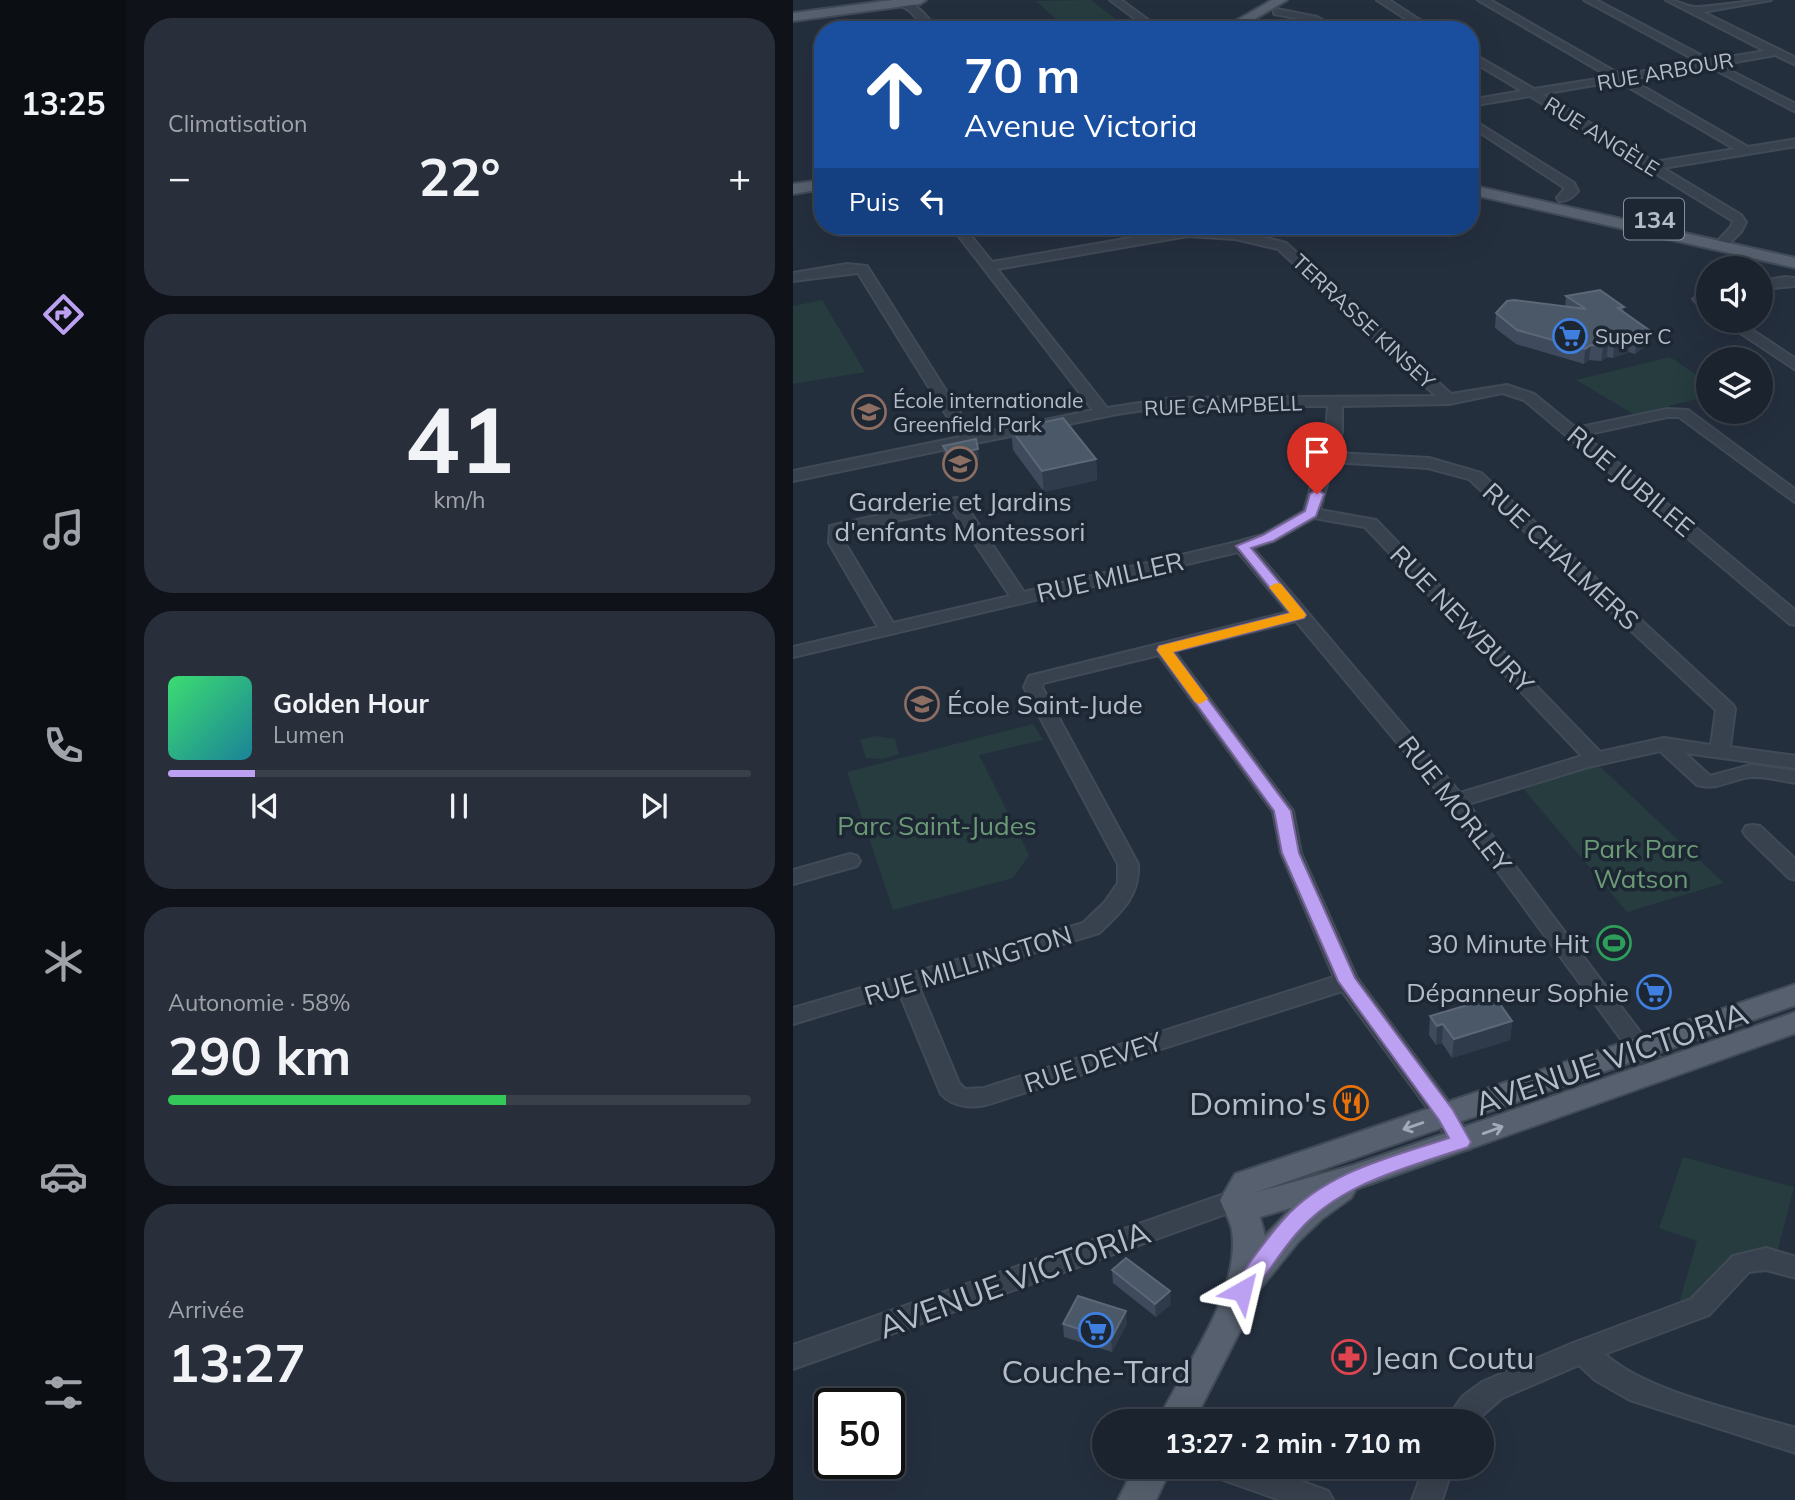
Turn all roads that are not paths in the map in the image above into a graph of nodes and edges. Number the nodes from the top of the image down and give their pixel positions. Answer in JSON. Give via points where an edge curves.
{"nodes":[{"id":1,"x":1115,"y":0,"type":"edge"},
{"id":2,"x":1382,"y":0,"type":"edge"},
{"id":3,"x":1483,"y":0,"type":"edge"},
{"id":4,"x":1589,"y":0,"type":"edge"},
{"id":5,"x":1671,"y":0,"type":"edge"},
{"id":6,"x":1766,"y":0,"type":"edge"},
{"id":7,"x":1752,"y":1,"type":"edge"},
{"id":8,"x":911,"y":3,"type":"edge"},
{"id":9,"x":1284,"y":5,"type":"edge"},
{"id":10,"x":1692,"y":11,"type":"junction"},
{"id":11,"x":793,"y":17,"type":"edge"},
{"id":12,"x":926,"y":21,"type":"edge"},
{"id":13,"x":1144,"y":21,"type":"edge"},
{"id":14,"x":1247,"y":21,"type":"edge"},
{"id":15,"x":1259,"y":21,"type":"edge"},
{"id":16,"x":1318,"y":21,"type":"edge"},
{"id":17,"x":1416,"y":21,"type":"edge"},
{"id":18,"x":1777,"y":52,"type":"junction"},
{"id":19,"x":1479,"y":60,"type":"edge"},
{"id":20,"x":1795,"y":62,"type":"edge"},
{"id":21,"x":1709,"y":63,"type":"junction"},
{"id":22,"x":1622,"y":78,"type":"junction"},
{"id":23,"x":1535,"y":93,"type":"junction"},
{"id":24,"x":1479,"y":102,"type":"edge"},
{"id":25,"x":1795,"y":109,"type":"edge"},
{"id":26,"x":1479,"y":127,"type":"edge"},
{"id":27,"x":1795,"y":142,"type":"edge"},
{"id":28,"x":1746,"y":150,"type":"junction"},
{"id":29,"x":1651,"y":166,"type":"junction"},
{"id":30,"x":814,"y":174,"type":"edge"},
{"id":31,"x":793,"y":177,"type":"edge"},
{"id":32,"x":1479,"y":181,"type":"edge"},
{"id":33,"x":814,"y":186,"type":"edge"},
{"id":34,"x":793,"y":189,"type":"edge"},
{"id":35,"x":1479,"y":191,"type":"edge"},
{"id":36,"x":1563,"y":198,"type":"junction"},
{"id":37,"x":964,"y":235,"type":"edge"},
{"id":38,"x":1176,"y":235,"type":"edge"},
{"id":39,"x":1241,"y":235,"type":"edge"},
{"id":40,"x":1724,"y":241,"type":"junction"},
{"id":41,"x":1795,"y":252,"type":"edge"},
{"id":42,"x":1795,"y":263,"type":"edge"},
{"id":43,"x":988,"y":267,"type":"junction"},
{"id":44,"x":793,"y":277,"type":"edge"},
{"id":45,"x":1793,"y":282,"type":"edge"},
{"id":46,"x":1773,"y":284,"type":"edge"},
{"id":47,"x":1747,"y":333,"type":"edge"},
{"id":48,"x":1795,"y":366,"type":"edge"},
{"id":49,"x":1449,"y":400,"type":"junction"},
{"id":50,"x":1335,"y":403,"type":"junction"},
{"id":51,"x":1103,"y":413,"type":"junction"},
{"id":52,"x":1575,"y":433,"type":"junction"},
{"id":53,"x":970,"y":441,"type":"junction"},
{"id":54,"x":1328,"y":457,"type":"junction"},
{"id":55,"x":793,"y":476,"type":"edge"},
{"id":56,"x":1795,"y":498,"type":"edge"},
{"id":57,"x":1312,"y":513,"type":"junction"},
{"id":58,"x":1242,"y":546,"type":"junction"},
{"id":59,"x":1019,"y":597,"type":"junction"},
{"id":60,"x":1299,"y":615,"type":"junction"},
{"id":61,"x":1795,"y":620,"type":"edge"},
{"id":62,"x":888,"y":629,"type":"junction"},
{"id":63,"x":1164,"y":650,"type":"junction"},
{"id":64,"x":793,"y":652,"type":"edge"},
{"id":65,"x":1664,"y":744,"type":"junction"},
{"id":66,"x":1720,"y":750,"type":"junction"},
{"id":67,"x":1595,"y":759,"type":"junction"},
{"id":68,"x":1795,"y":762,"type":"edge"},
{"id":69,"x":1795,"y":777,"type":"edge"},
{"id":70,"x":1456,"y":801,"type":"junction"},
{"id":71,"x":1753,"y":831,"type":"dead end"},
{"id":72,"x":850,"y":861,"type":"dead end"},
{"id":73,"x":1795,"y":873,"type":"edge"},
{"id":74,"x":793,"y":877,"type":"edge"},
{"id":75,"x":1347,"y":981,"type":"junction"},
{"id":76,"x":907,"y":984,"type":"junction"},
{"id":77,"x":1795,"y":994,"type":"edge"},
{"id":78,"x":793,"y":1016,"type":"edge"},
{"id":79,"x":1795,"y":1022,"type":"edge"},
{"id":80,"x":1648,"y":1060,"type":"junction"},
{"id":81,"x":1446,"y":1115,"type":"junction"},
{"id":82,"x":1461,"y":1142,"type":"junction"},
{"id":83,"x":1359,"y":1176,"type":"junction"},
{"id":84,"x":1236,"y":1200,"type":"junction"},
{"id":85,"x":1795,"y":1268,"type":"edge"},
{"id":86,"x":1242,"y":1291,"type":"junction"},
{"id":87,"x":1583,"y":1351,"type":"junction"},
{"id":88,"x":793,"y":1357,"type":"edge"},
{"id":89,"x":1182,"y":1409,"type":"edge"},
{"id":90,"x":1470,"y":1409,"type":"edge"},
{"id":91,"x":1795,"y":1441,"type":"edge"},
{"id":92,"x":1147,"y":1479,"type":"edge"},
{"id":93,"x":1257,"y":1479,"type":"edge"},
{"id":94,"x":1434,"y":1479,"type":"edge"},
{"id":95,"x":1137,"y":1500,"type":"edge"},
{"id":96,"x":1318,"y":1500,"type":"edge"},
{"id":97,"x":1427,"y":1500,"type":"edge"}],
"edges":[{"from":1,"to":13,"type":"street"},
{"from":2,"to":17,"type":"street"},
{"from":3,"to":22,"type":"street"},
{"from":4,"to":21,"type":"street"},
{"from":5,"to":10,"type":"street"},
{"from":6,"to":7,"type":"street"},
{"from":7,"to":10,"type":"street"},
{"from":8,"to":11,"type":"main road"},
{"from":8,"to":12,"type":"street"},
{"from":9,"to":14,"type":"main road"},
{"from":9,"to":15,"type":"main road"},
{"from":9,"to":16,"type":"street"},
{"from":10,"to":18,"type":"street"},
{"from":18,"to":20,"type":"street"},
{"from":18,"to":21,"type":"street","name":"RUE ARBOUR"},
{"from":19,"to":23,"type":"street","name":"RUE ANGÈLE"},
{"from":21,"to":22,"type":"street","name":"RUE ARBOUR"},
{"from":21,"to":25,"type":"street"},
{"from":22,"to":23,"type":"street","name":"RUE ARBOUR"},
{"from":22,"to":28,"type":"street"},
{"from":23,"to":24,"type":"street","name":"RUE ARBOUR"},
{"from":23,"to":29,"type":"street","name":"RUE ANGÈLE"},
{"from":26,"to":36,"type":"street","via":[[1570,186],[1572,191]]},
{"from":27,"to":28,"type":"street"},
{"from":28,"to":29,"type":"street"},
{"from":29,"to":40,"type":"street","name":"RUE ANGÈLE","via":[[1737,218],[1740,224]]},
{"from":30,"to":31,"type":"main road"},
{"from":32,"to":36,"type":"main road","number":"134"},
{"from":33,"to":34,"type":"main road"},
{"from":35,"to":40,"type":"main road","number":"134"},
{"from":36,"to":40,"type":"main road","number":"134"},
{"from":37,"to":43,"type":"street"},
{"from":38,"to":43,"type":"street","name":"TERRASSE KINSEY"},
{"from":39,"to":49,"type":"street","name":"TERRASSE KINSEY","via":[[1282,246]]},
{"from":40,"to":41,"type":"main road","number":"134"},
{"from":40,"to":42,"type":"main road","number":"134"},
{"from":43,"to":51,"type":"street"},
{"from":44,"to":53,"type":"street","via":[[862,270]]},
{"from":45,"to":46,"type":"street"},
{"from":47,"to":48,"type":"street"},
{"from":49,"to":50,"type":"street","name":"RUE CAMPBELL"},
{"from":49,"to":52,"type":"street","name":"RUE JUBILEE","via":[[1502,388],[1529,397]]},
{"from":50,"to":51,"type":"street","name":"RUE CAMPBELL","via":[[1172,402]]},
{"from":50,"to":54,"type":"street"},
{"from":51,"to":53,"type":"street","name":"RUE CAMPBELL"},
{"from":52,"to":56,"type":"street","via":[[1683,413]]},
{"from":52,"to":61,"type":"street","name":"RUE JUBILEE"},
{"from":53,"to":55,"type":"street","name":"RUE CAMPBELL"},
{"from":54,"to":57,"type":"street"},
{"from":54,"to":66,"type":"street","name":"RUE CHALMERS","via":[[1429,463],[1475,476],[1726,709]]},
{"from":57,"to":58,"type":"street","name":"RUE MILLER","via":[[1268,538]]},
{"from":57,"to":67,"type":"street","name":"RUE NEWBURY","via":[[1370,523]]},
{"from":58,"to":59,"type":"street","name":"RUE MILLER"},
{"from":58,"to":60,"type":"street","name":"RUE MORLEY"},
{"from":59,"to":62,"type":"street","name":"RUE MILLER"},
{"from":59,"to":62,"type":"street","via":[[956,503],[836,529],[837,543]]},
{"from":60,"to":63,"type":"street","name":"RUE MILLINGTON"},
{"from":60,"to":70,"type":"street","name":"RUE MORLEY"},
{"from":62,"to":64,"type":"street","name":"RUE MILLER"},
{"from":63,"to":75,"type":"street","via":[[1283,811],[1291,853]]},
{"from":63,"to":76,"type":"street","name":"RUE MILLINGTON","via":[[1035,680],[1033,687],[1128,864],[1128,883],[1113,907],[1091,928]]},
{"from":65,"to":66,"type":"street"},
{"from":65,"to":67,"type":"street"},
{"from":65,"to":69,"type":"street","via":[[1704,781],[1751,771]]},
{"from":66,"to":68,"type":"street"},
{"from":67,"to":70,"type":"street"},
{"from":70,"to":80,"type":"street","name":"RUE MORLEY"},
{"from":71,"to":73,"type":"street"},
{"from":72,"to":74,"type":"street"},
{"from":75,"to":76,"type":"street","name":"RUE DEVEY","via":[[984,1097],[964,1099],[949,1088]]},
{"from":75,"to":81,"type":"street"},
{"from":76,"to":78,"type":"street","name":"RUE MILLINGTON"},
{"from":77,"to":80,"type":"main road","name":"AVENUE VICTORIA"},
{"from":79,"to":80,"type":"main road","name":"AVENUE VICTORIA"},
{"from":80,"to":81,"type":"main road","name":"AVENUE VICTORIA"},
{"from":82,"to":80,"type":"main road","name":"AVENUE VICTORIA","one_way":true},
{"from":81,"to":82,"type":"street"},
{"from":81,"to":84,"type":"main road","name":"AVENUE VICTORIA","one_way":true,"via":[[1246,1183]]},
{"from":82,"to":83,"type":"main road","name":"AVENUE VICTORIA"},
{"from":83,"to":84,"type":"main road","name":"AVENUE VICTORIA","via":[[1259,1205]]},
{"from":83,"to":86,"type":"main road","via":[[1291,1225]]},
{"from":84,"to":86,"type":"main road","via":[[1248,1230],[1250,1255]]},
{"from":84,"to":88,"type":"street","name":"AVENUE VICTORIA"},
{"from":85,"to":87,"type":"street","via":[[1766,1259],[1742,1263],[1700,1307]]},
{"from":86,"to":89,"type":"main road"},
{"from":87,"to":90,"type":"street","via":[[1492,1390]]},
{"from":87,"to":91,"type":"street","via":[[1605,1372],[1640,1392]]},
{"from":92,"to":95,"type":"main road"},
{"from":93,"to":96,"type":"street"},
{"from":94,"to":97,"type":"street"}]}
